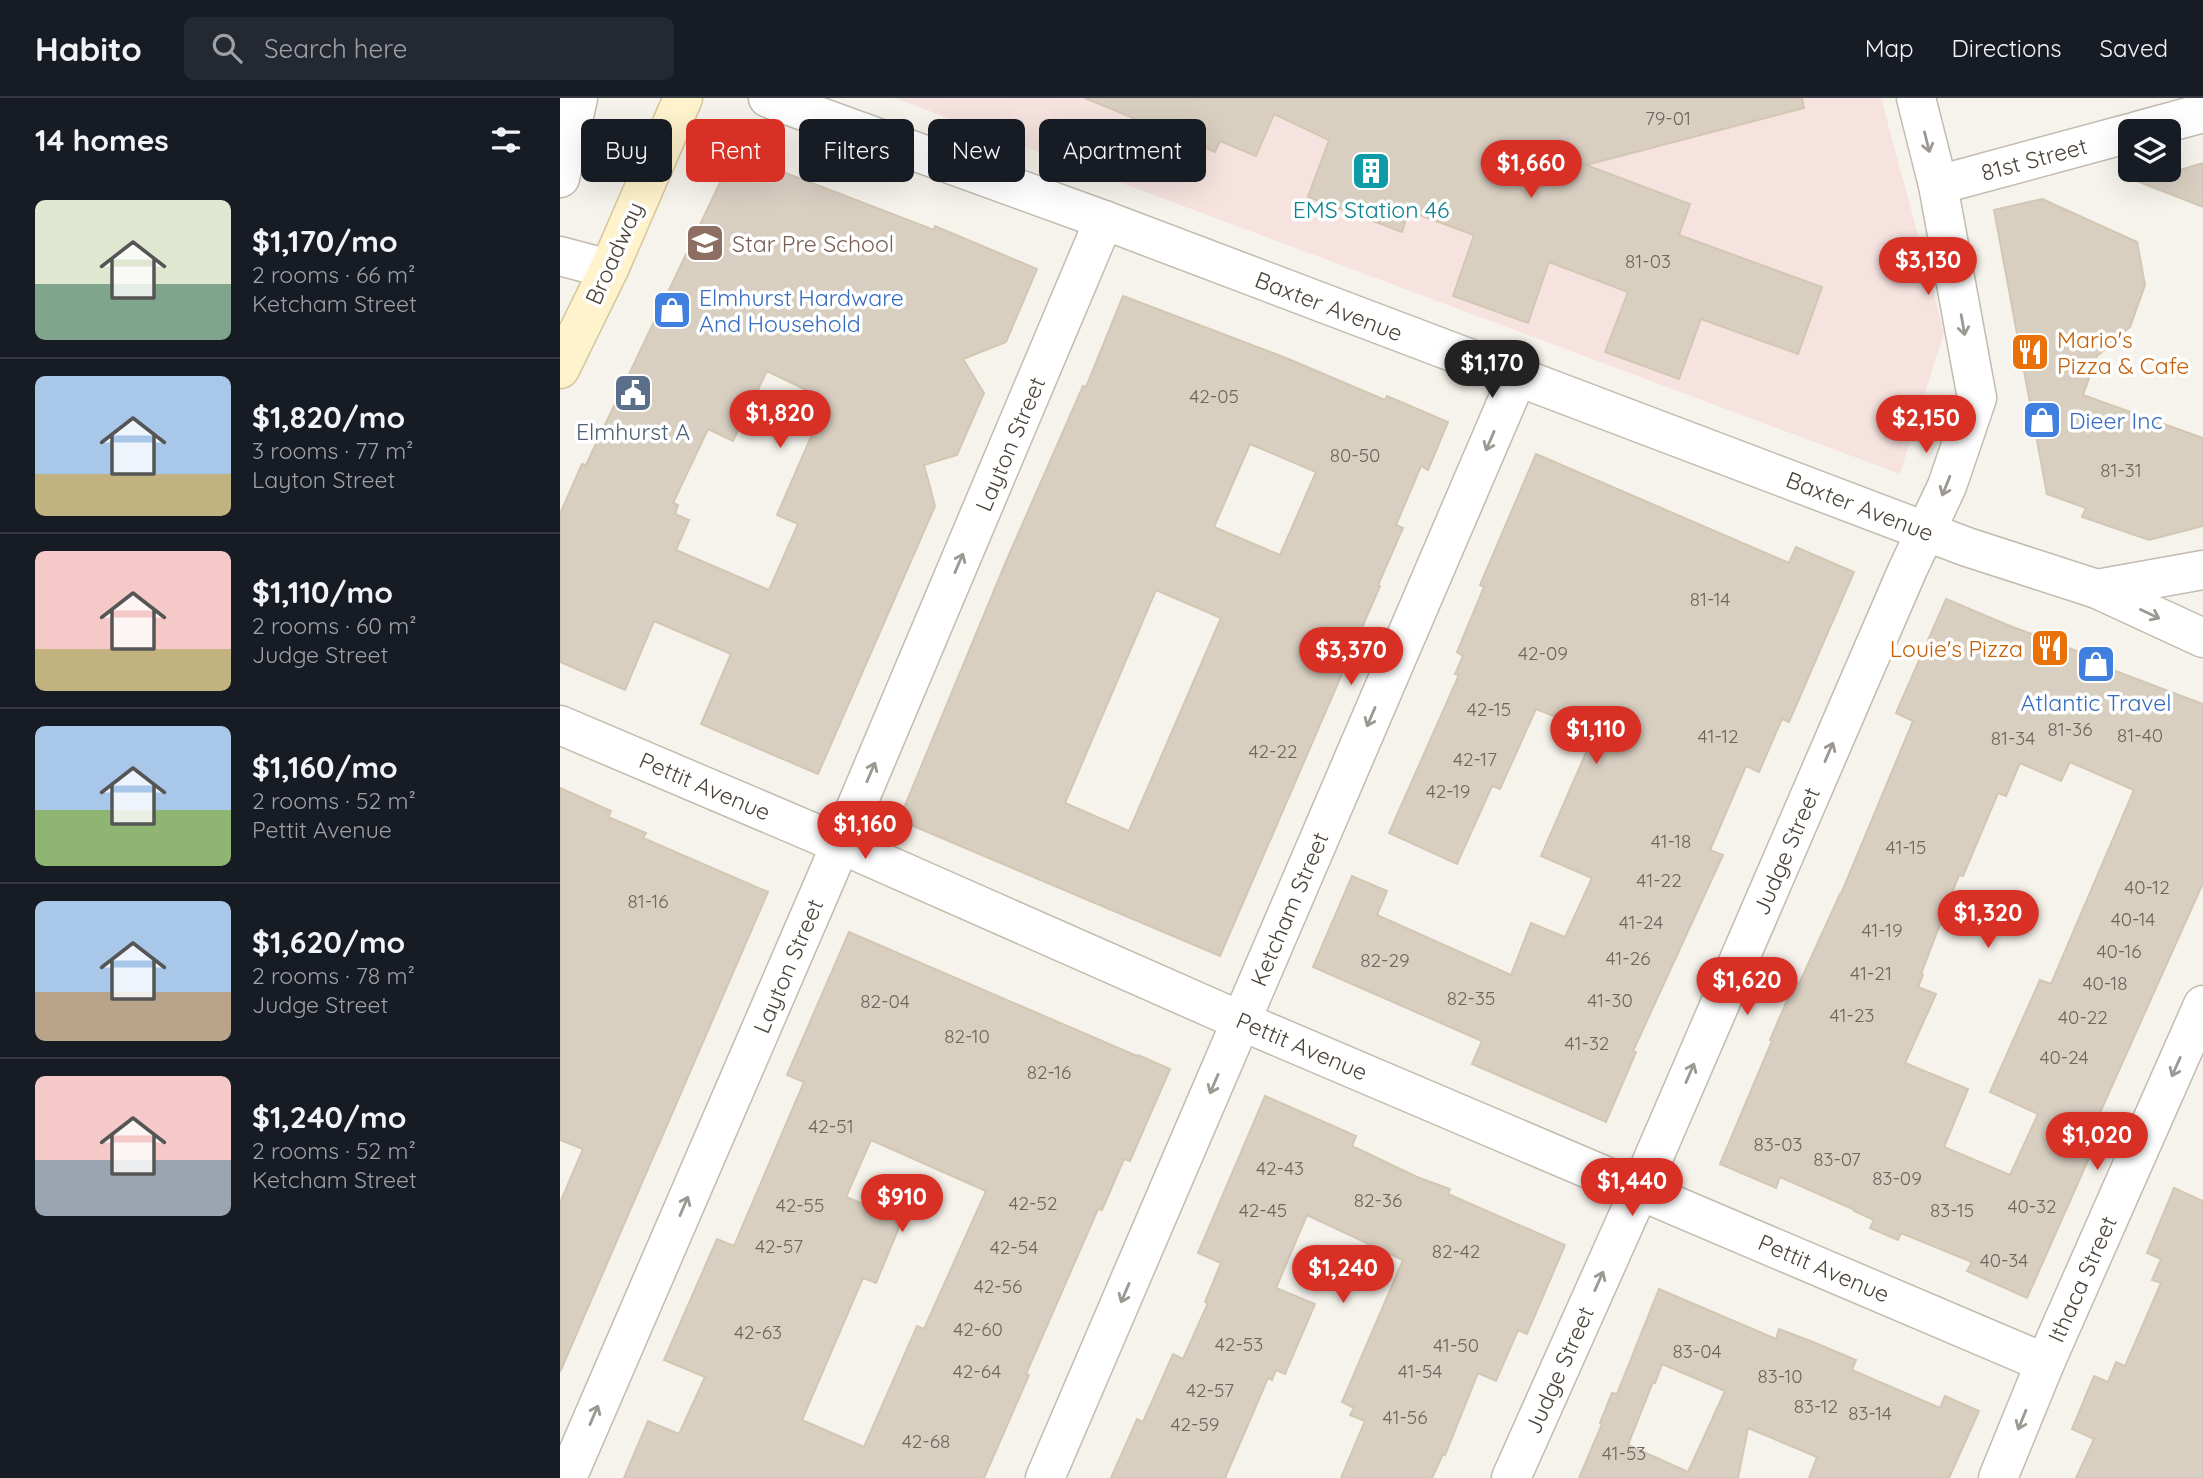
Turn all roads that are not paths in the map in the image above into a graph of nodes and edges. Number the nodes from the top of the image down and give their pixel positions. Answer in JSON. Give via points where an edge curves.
{"nodes":[{"id":1,"x":578,"y":98,"type":"edge"},
{"id":2,"x":683,"y":98,"type":"edge"},
{"id":3,"x":768,"y":98,"type":"edge"},
{"id":4,"x":1916,"y":98,"type":"edge"},
{"id":5,"x":2203,"y":113,"type":"edge"},
{"id":6,"x":2181,"y":119,"type":"edge"},
{"id":7,"x":2118,"y":136,"type":"edge"},
{"id":8,"x":560,"y":178,"type":"edge"},
{"id":9,"x":1938,"y":185,"type":"junction"},
{"id":10,"x":1104,"y":220,"type":"junction"},
{"id":11,"x":560,"y":256,"type":"edge"},
{"id":12,"x":609,"y":269,"type":"junction"},
{"id":13,"x":560,"y":369,"type":"edge"},
{"id":14,"x":1517,"y":378,"type":"junction"},
{"id":15,"x":1926,"y":531,"type":"junction"},
{"id":16,"x":2203,"y":570,"type":"edge"},
{"id":17,"x":2098,"y":589,"type":"junction"},
{"id":18,"x":2203,"y":638,"type":"edge"},
{"id":19,"x":560,"y":725,"type":"edge"},
{"id":20,"x":840,"y":844,"type":"junction"},
{"id":21,"x":2203,"y":1005,"type":"edge"},
{"id":22,"x":1241,"y":1021,"type":"junction"},
{"id":23,"x":1640,"y":1189,"type":"junction"},
{"id":24,"x":2045,"y":1363,"type":"junction"},
{"id":25,"x":568,"y":1478,"type":"edge"},
{"id":26,"x":1045,"y":1478,"type":"edge"},
{"id":27,"x":1511,"y":1478,"type":"edge"},
{"id":28,"x":1998,"y":1478,"type":"edge"}],
"edges":[{"from":1,"to":8,"type":"street"},
{"from":2,"to":12,"type":"main road","name":"Broadway"},
{"from":3,"to":10,"type":"street","name":"Baxter Avenue"},
{"from":4,"to":9,"type":"street","name":"Judge Street","one_way":true},
{"from":5,"to":6,"type":"street"},
{"from":7,"to":9,"type":"street","name":"81st Street"},
{"from":9,"to":15,"type":"street","name":"Judge Street","one_way":true,"via":[[1977,398]]},
{"from":10,"to":14,"type":"street","name":"Baxter Avenue"},
{"from":20,"to":10,"type":"street","name":"Layton Street","one_way":true},
{"from":11,"to":12,"type":"street"},
{"from":12,"to":13,"type":"main road","name":"Broadway"},
{"from":14,"to":15,"type":"street","name":"Baxter Avenue"},
{"from":14,"to":22,"type":"street","name":"Ketcham Street","one_way":true},
{"from":15,"to":17,"type":"street","name":"Baxter Avenue"},
{"from":23,"to":15,"type":"street","name":"Judge Street","one_way":true},
{"from":16,"to":17,"type":"street"},
{"from":17,"to":18,"type":"street","name":"Baxter Avenue","one_way":true},
{"from":19,"to":20,"type":"street","name":"Pettit Avenue"},
{"from":20,"to":22,"type":"street","name":"Pettit Avenue"},
{"from":25,"to":20,"type":"street","name":"Layton Street","one_way":true},
{"from":21,"to":24,"type":"street","name":"Ithaca Street","one_way":true},
{"from":22,"to":23,"type":"street","name":"Pettit Avenue"},
{"from":22,"to":26,"type":"street","name":"Ketcham Street","one_way":true},
{"from":23,"to":24,"type":"street","name":"Pettit Avenue"},
{"from":27,"to":23,"type":"street","name":"Judge Street","one_way":true},
{"from":24,"to":28,"type":"street","name":"Ithaca Street","one_way":true}]}
